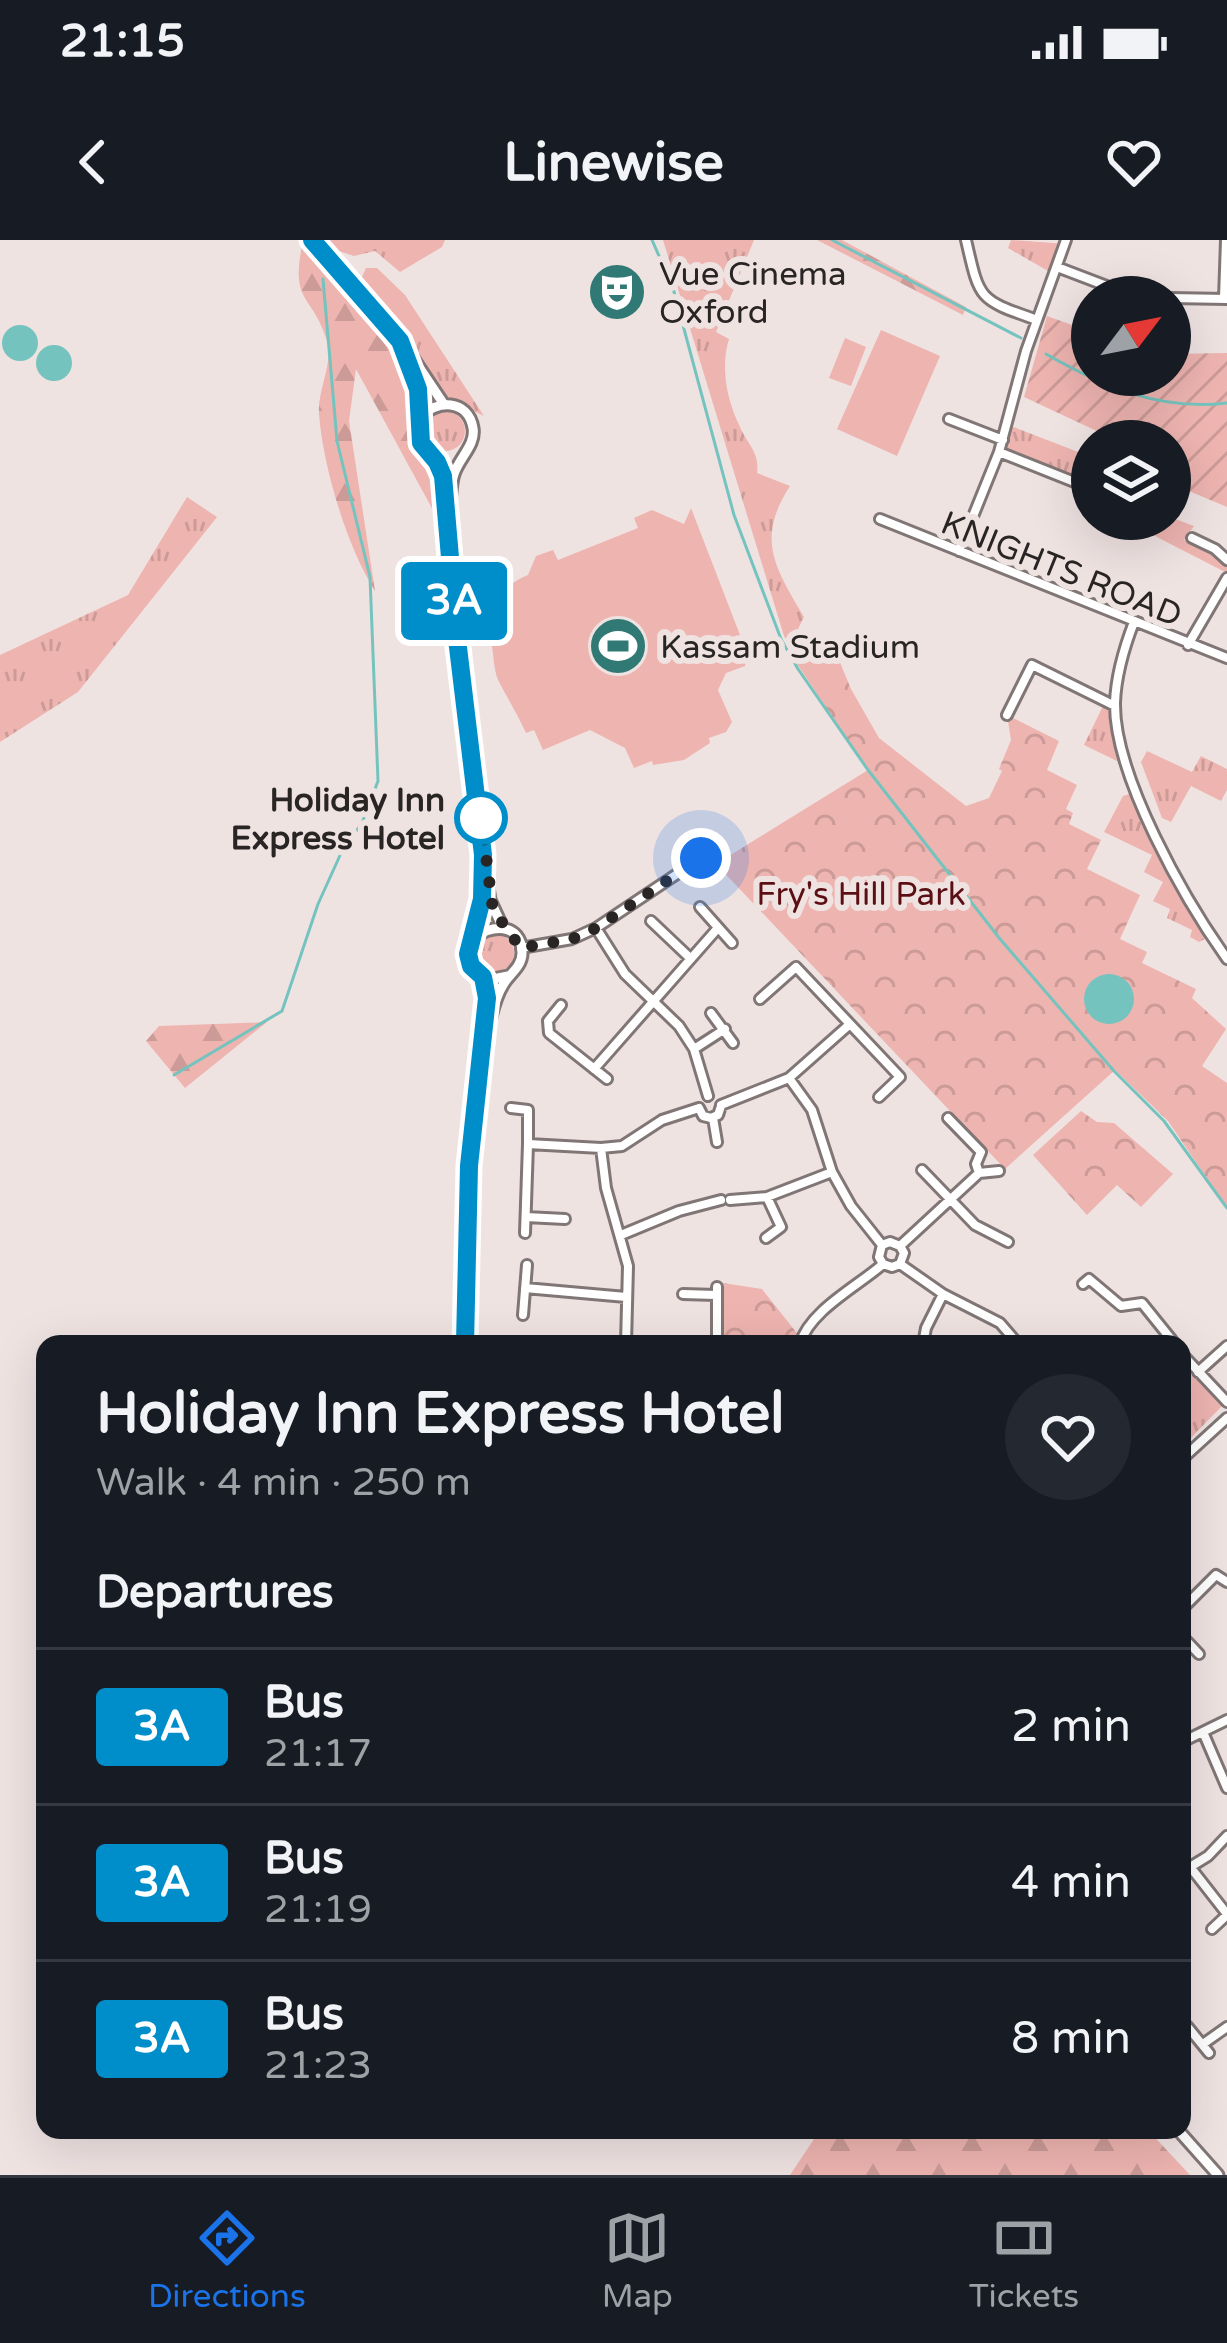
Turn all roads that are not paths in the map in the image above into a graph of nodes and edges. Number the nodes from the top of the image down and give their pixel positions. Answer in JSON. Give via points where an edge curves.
{"nodes":[{"id":1,"x":313,"y":240,"type":"edge"},
{"id":2,"x":966,"y":240,"type":"edge"},
{"id":3,"x":1066,"y":240,"type":"edge"},
{"id":4,"x":1226,"y":240,"type":"edge"},
{"id":5,"x":1057,"y":267,"type":"junction"},
{"id":6,"x":1081,"y":276,"type":"edge"},
{"id":7,"x":1191,"y":298,"type":"edge"},
{"id":8,"x":1226,"y":299,"type":"edge"},
{"id":9,"x":1037,"y":320,"type":"junction"},
{"id":10,"x":400,"y":341,"type":"junction"},
{"id":11,"x":442,"y":403,"type":"junction"},
{"id":12,"x":420,"y":418,"type":"junction"},
{"id":13,"x":949,"y":419,"type":"dead end"},
{"id":14,"x":1003,"y":440,"type":"junction"},
{"id":15,"x":464,"y":452,"type":"junction"},
{"id":16,"x":999,"y":452,"type":"junction"},
{"id":17,"x":432,"y":456,"type":"junction"},
{"id":18,"x":1071,"y":481,"type":"edge"},
{"id":19,"x":880,"y":519,"type":"dead end"},
{"id":20,"x":448,"y":521,"type":"junction"},
{"id":21,"x":1192,"y":538,"type":"dead end"},
{"id":22,"x":959,"y":551,"type":"junction"},
{"id":23,"x":1227,"y":560,"type":"edge"},
{"id":24,"x":1227,"y":578,"type":"edge"},
{"id":25,"x":1134,"y":622,"type":"junction"},
{"id":26,"x":1188,"y":645,"type":"junction"},
{"id":27,"x":1227,"y":658,"type":"edge"},
{"id":28,"x":1115,"y":706,"type":"junction"},
{"id":29,"x":1006,"y":715,"type":"dead end"},
{"id":30,"x":710,"y":852,"type":"dead end"},
{"id":31,"x":483,"y":855,"type":"junction"},
{"id":32,"x":700,"y":907,"type":"dead end"},
{"id":33,"x":650,"y":920,"type":"dead end"},
{"id":34,"x":503,"y":928,"type":"junction"},
{"id":35,"x":596,"y":928,"type":"junction"},
{"id":36,"x":717,"y":929,"type":"junction"},
{"id":37,"x":472,"y":939,"type":"junction"},
{"id":38,"x":732,"y":943,"type":"dead end"},
{"id":39,"x":521,"y":948,"type":"junction"},
{"id":40,"x":690,"y":958,"type":"junction"},
{"id":41,"x":1227,"y":959,"type":"edge"},
{"id":42,"x":508,"y":976,"type":"junction"},
{"id":43,"x":483,"y":977,"type":"junction"},
{"id":44,"x":760,"y":999,"type":"dead end"},
{"id":45,"x":652,"y":1002,"type":"junction"},
{"id":46,"x":561,"y":1005,"type":"dead end"},
{"id":47,"x":711,"y":1013,"type":"dead end"},
{"id":48,"x":850,"y":1024,"type":"junction"},
{"id":49,"x":724,"y":1029,"type":"junction"},
{"id":50,"x":733,"y":1043,"type":"dead end"},
{"id":51,"x":694,"y":1049,"type":"junction"},
{"id":52,"x":482,"y":1050,"type":"junction"},
{"id":53,"x":594,"y":1069,"type":"junction"},
{"id":54,"x":789,"y":1078,"type":"junction"},
{"id":55,"x":607,"y":1079,"type":"dead end"},
{"id":56,"x":708,"y":1096,"type":"junction"},
{"id":57,"x":879,"y":1096,"type":"dead end"},
{"id":58,"x":721,"y":1106,"type":"junction"},
{"id":59,"x":512,"y":1108,"type":"dead end"},
{"id":60,"x":699,"y":1108,"type":"junction"},
{"id":61,"x":713,"y":1118,"type":"junction"},
{"id":62,"x":948,"y":1118,"type":"dead end"},
{"id":63,"x":717,"y":1142,"type":"dead end"},
{"id":64,"x":528,"y":1144,"type":"junction"},
{"id":65,"x":601,"y":1148,"type":"junction"},
{"id":66,"x":922,"y":1170,"type":"dead end"},
{"id":67,"x":999,"y":1171,"type":"dead end"},
{"id":68,"x":832,"y":1172,"type":"junction"},
{"id":69,"x":979,"y":1173,"type":"junction"},
{"id":70,"x":767,"y":1197,"type":"junction"},
{"id":71,"x":951,"y":1197,"type":"junction"},
{"id":72,"x":526,"y":1217,"type":"junction"},
{"id":73,"x":566,"y":1219,"type":"dead end"},
{"id":74,"x":525,"y":1234,"type":"dead end"},
{"id":75,"x":621,"y":1235,"type":"junction"},
{"id":76,"x":766,"y":1238,"type":"dead end"},
{"id":77,"x":1008,"y":1242,"type":"dead end"},
{"id":78,"x":882,"y":1246,"type":"junction"},
{"id":79,"x":900,"y":1246,"type":"junction"},
{"id":80,"x":883,"y":1264,"type":"junction"},
{"id":81,"x":900,"y":1264,"type":"junction"},
{"id":82,"x":527,"y":1265,"type":"dead end"},
{"id":83,"x":1083,"y":1284,"type":"dead end"},
{"id":84,"x":526,"y":1288,"type":"junction"},
{"id":85,"x":683,"y":1294,"type":"dead end"},
{"id":86,"x":944,"y":1294,"type":"junction"},
{"id":87,"x":626,"y":1297,"type":"junction"},
{"id":88,"x":524,"y":1315,"type":"dead end"},
{"id":89,"x":465,"y":1335,"type":"edge"},
{"id":90,"x":626,"y":1335,"type":"edge"},
{"id":91,"x":717,"y":1335,"type":"edge"},
{"id":92,"x":802,"y":1335,"type":"edge"},
{"id":93,"x":925,"y":1335,"type":"edge"},
{"id":94,"x":1010,"y":1335,"type":"edge"},
{"id":95,"x":1168,"y":1335,"type":"edge"},
{"id":96,"x":1227,"y":1346,"type":"edge"},
{"id":97,"x":1191,"y":1364,"type":"edge"},
{"id":98,"x":1198,"y":1372,"type":"junction"},
{"id":99,"x":1227,"y":1402,"type":"edge"},
{"id":100,"x":1227,"y":1418,"type":"edge"},
{"id":101,"x":1191,"y":1451,"type":"edge"},
{"id":102,"x":1227,"y":1582,"type":"edge"},
{"id":103,"x":1191,"y":1601,"type":"edge"},
{"id":104,"x":1191,"y":1646,"type":"edge"},
{"id":105,"x":1199,"y":1654,"type":"dead end"},
{"id":106,"x":1227,"y":1720,"type":"edge"},
{"id":107,"x":1203,"y":1732,"type":"junction"},
{"id":108,"x":1191,"y":1738,"type":"edge"},
{"id":109,"x":1227,"y":1788,"type":"edge"},
{"id":110,"x":1227,"y":1836,"type":"edge"},
{"id":111,"x":1191,"y":1866,"type":"edge"},
{"id":112,"x":1191,"y":1875,"type":"edge"},
{"id":113,"x":1227,"y":1914,"type":"edge"},
{"id":114,"x":1212,"y":1929,"type":"dead end"},
{"id":115,"x":1227,"y":2027,"type":"edge"},
{"id":116,"x":1191,"y":2031,"type":"edge"},
{"id":117,"x":1186,"y":2139,"type":"edge"},
{"id":118,"x":1218,"y":2175,"type":"edge"}],
"edges":[{"from":1,"to":10,"type":"street"},
{"from":2,"to":9,"type":"street","via":[[989,302]]},
{"from":3,"to":5,"type":"street"},
{"from":4,"to":8,"type":"street"},
{"from":5,"to":6,"type":"street"},
{"from":5,"to":9,"type":"street"},
{"from":7,"to":8,"type":"street"},
{"from":9,"to":14,"type":"street"},
{"from":10,"to":11,"type":"street"},
{"from":10,"to":12,"type":"street"},
{"from":11,"to":12,"type":"street"},
{"from":11,"to":15,"type":"street","via":[[470,421]]},
{"from":12,"to":17,"type":"street","via":[[421,443]]},
{"from":13,"to":14,"type":"street"},
{"from":14,"to":16,"type":"street"},
{"from":15,"to":17,"type":"street"},
{"from":15,"to":20,"type":"street"},
{"from":16,"to":18,"type":"street"},
{"from":16,"to":22,"type":"street"},
{"from":17,"to":20,"type":"street"},
{"from":19,"to":22,"type":"street","name":"KNIGHTS ROAD"},
{"from":20,"to":31,"type":"street"},
{"from":21,"to":23,"type":"street"},
{"from":22,"to":25,"type":"street","name":"KNIGHTS ROAD"},
{"from":24,"to":26,"type":"street"},
{"from":25,"to":26,"type":"street","name":"KNIGHTS ROAD"},
{"from":25,"to":28,"type":"street"},
{"from":26,"to":27,"type":"street","name":"KNIGHTS ROAD"},
{"from":28,"to":29,"type":"street","via":[[1032,665]]},
{"from":28,"to":41,"type":"street","via":[[1161,845]]},
{"from":30,"to":35,"type":"street"},
{"from":31,"to":34,"type":"street"},
{"from":31,"to":37,"type":"street"},
{"from":32,"to":36,"type":"street"},
{"from":33,"to":40,"type":"street"},
{"from":34,"to":37,"type":"street"},
{"from":34,"to":39,"type":"street"},
{"from":35,"to":39,"type":"street"},
{"from":35,"to":45,"type":"street"},
{"from":36,"to":38,"type":"street"},
{"from":36,"to":40,"type":"street"},
{"from":37,"to":43,"type":"street","via":[[469,960]]},
{"from":39,"to":42,"type":"street"},
{"from":40,"to":45,"type":"street"},
{"from":42,"to":43,"type":"street"},
{"from":42,"to":52,"type":"street"},
{"from":43,"to":52,"type":"street"},
{"from":44,"to":48,"type":"street","via":[[796,967]]},
{"from":45,"to":51,"type":"street"},
{"from":45,"to":53,"type":"street"},
{"from":46,"to":53,"type":"street","via":[[549,1033]]},
{"from":47,"to":49,"type":"street"},
{"from":48,"to":54,"type":"street"},
{"from":48,"to":57,"type":"street","via":[[900,1077]]},
{"from":49,"to":50,"type":"street"},
{"from":49,"to":51,"type":"street"},
{"from":51,"to":56,"type":"street"},
{"from":52,"to":89,"type":"street"},
{"from":53,"to":55,"type":"street"},
{"from":54,"to":58,"type":"street"},
{"from":54,"to":68,"type":"street","via":[[812,1110]]},
{"from":56,"to":58,"type":"street"},
{"from":56,"to":60,"type":"street"},
{"from":58,"to":61,"type":"street"},
{"from":59,"to":64,"type":"street","via":[[528,1110]]},
{"from":60,"to":61,"type":"street"},
{"from":60,"to":65,"type":"street","via":[[622,1146]]},
{"from":61,"to":63,"type":"street"},
{"from":62,"to":69,"type":"street","via":[[981,1152]]},
{"from":64,"to":65,"type":"street"},
{"from":64,"to":72,"type":"street"},
{"from":65,"to":75,"type":"street"},
{"from":66,"to":71,"type":"street"},
{"from":67,"to":69,"type":"street"},
{"from":68,"to":70,"type":"street"},
{"from":68,"to":78,"type":"street"},
{"from":69,"to":71,"type":"street"},
{"from":70,"to":75,"type":"street","via":[[679,1211]]},
{"from":70,"to":76,"type":"street","via":[[781,1227]]},
{"from":71,"to":77,"type":"street","via":[[975,1225]]},
{"from":71,"to":79,"type":"street"},
{"from":72,"to":73,"type":"street"},
{"from":72,"to":74,"type":"street"},
{"from":75,"to":87,"type":"street"},
{"from":78,"to":79,"type":"street"},
{"from":78,"to":80,"type":"street"},
{"from":79,"to":81,"type":"street"},
{"from":80,"to":81,"type":"street"},
{"from":80,"to":92,"type":"street"},
{"from":81,"to":86,"type":"street"},
{"from":82,"to":84,"type":"street"},
{"from":83,"to":95,"type":"street","via":[[1090,1279],[1120,1306],[1142,1303]]},
{"from":84,"to":87,"type":"street"},
{"from":84,"to":88,"type":"street"},
{"from":85,"to":91,"type":"street","via":[[716,1291]]},
{"from":86,"to":93,"type":"street"},
{"from":86,"to":94,"type":"street"},
{"from":87,"to":90,"type":"street"},
{"from":96,"to":98,"type":"street"},
{"from":97,"to":98,"type":"street"},
{"from":98,"to":99,"type":"street"},
{"from":100,"to":101,"type":"street"},
{"from":102,"to":103,"type":"street","via":[[1216,1575]]},
{"from":104,"to":105,"type":"street"},
{"from":106,"to":107,"type":"street"},
{"from":107,"to":108,"type":"street"},
{"from":107,"to":109,"type":"street"},
{"from":110,"to":111,"type":"street"},
{"from":112,"to":113,"type":"street"},
{"from":113,"to":114,"type":"street"},
{"from":115,"to":116,"type":"street","via":[[1206,2049]]},
{"from":117,"to":118,"type":"street"}]}
